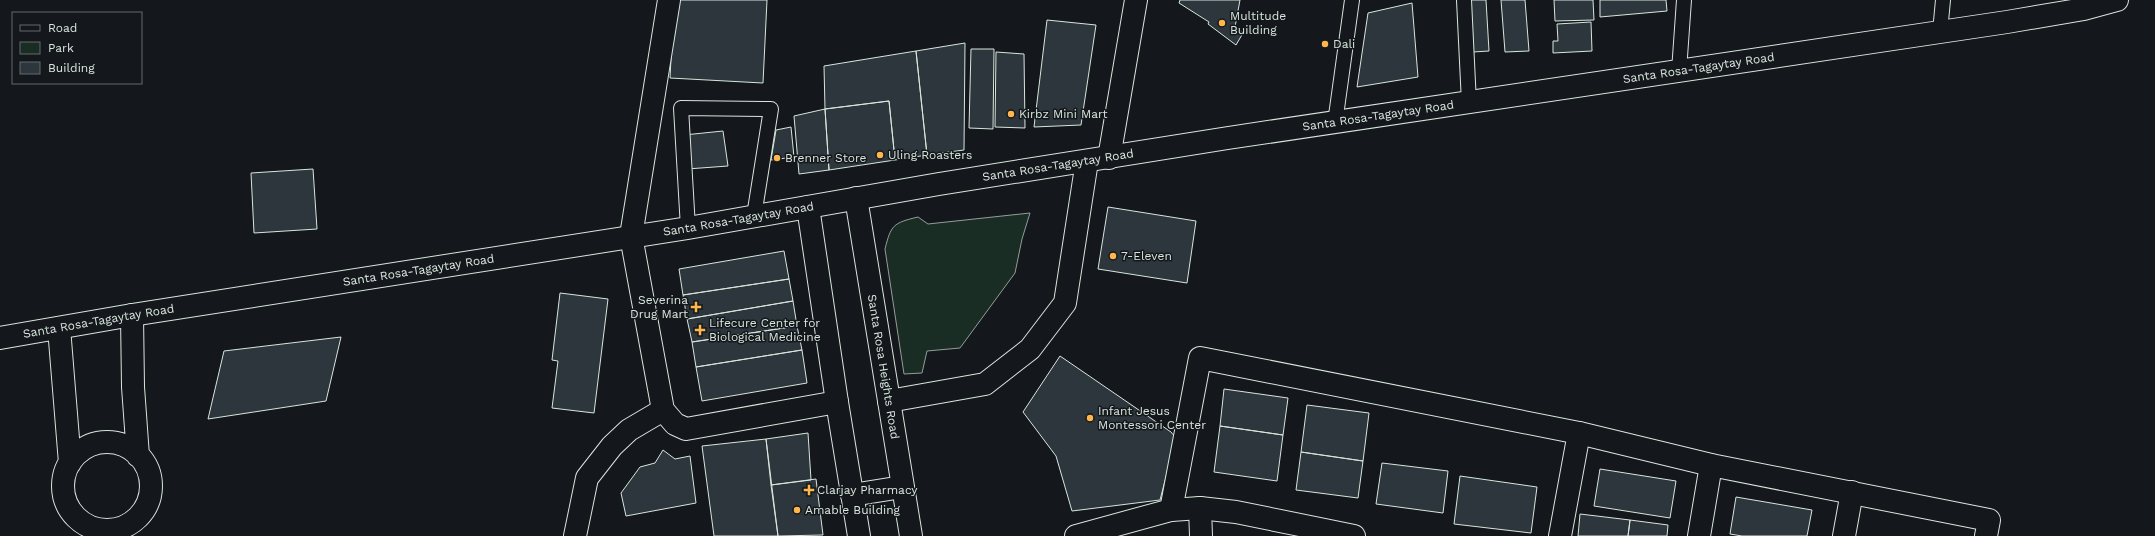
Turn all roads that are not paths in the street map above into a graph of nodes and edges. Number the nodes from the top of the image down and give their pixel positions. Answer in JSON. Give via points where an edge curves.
{"nodes":[{"id":1,"x":669,"y":0,"type":"edge"},
{"id":2,"x":1136,"y":0,"type":"edge"},
{"id":3,"x":1352,"y":0,"type":"edge"},
{"id":4,"x":1464,"y":0,"type":"edge"},
{"id":5,"x":1684,"y":0,"type":"edge"},
{"id":6,"x":1943,"y":0,"type":"edge"},
{"id":7,"x":2118,"y":0,"type":"edge"},
{"id":8,"x":1940,"y":32,"type":"junction"},
{"id":9,"x":1679,"y":71,"type":"junction"},
{"id":10,"x":1469,"y":103,"type":"junction"},
{"id":11,"x":1336,"y":123,"type":"junction"},
{"id":12,"x":1109,"y":158,"type":"junction"},
{"id":13,"x":1087,"y":161,"type":"junction"},
{"id":14,"x":856,"y":198,"type":"junction"},
{"id":15,"x":808,"y":207,"type":"junction"},
{"id":16,"x":754,"y":216,"type":"junction"},
{"id":17,"x":688,"y":228,"type":"junction"},
{"id":18,"x":631,"y":236,"type":"junction"},
{"id":19,"x":132,"y":315,"type":"junction"},
{"id":20,"x":59,"y":328,"type":"junction"},
{"id":21,"x":0,"y":338,"type":"edge"},
{"id":22,"x":889,"y":401,"type":"junction"},
{"id":23,"x":837,"y":402,"type":"junction"},
{"id":24,"x":663,"y":410,"type":"junction"},
{"id":25,"x":1579,"y":433,"type":"junction"},
{"id":26,"x":138,"y":456,"type":"junction"},
{"id":27,"x":70,"y":463,"type":"junction"},
{"id":28,"x":1711,"y":465,"type":"junction"},
{"id":29,"x":902,"y":487,"type":"junction"},
{"id":30,"x":1852,"y":492,"type":"junction"},
{"id":31,"x":852,"y":495,"type":"junction"},
{"id":32,"x":1200,"y":508,"type":"junction"},
{"id":33,"x":1171,"y":510,"type":"junction"},
{"id":34,"x":138,"y":527,"type":"edge"},
{"id":35,"x":80,"y":529,"type":"edge"},
{"id":36,"x":575,"y":536,"type":"edge"},
{"id":37,"x":859,"y":536,"type":"edge"},
{"id":38,"x":911,"y":536,"type":"edge"},
{"id":39,"x":1076,"y":536,"type":"edge"},
{"id":40,"x":1201,"y":536,"type":"edge"},
{"id":41,"x":1354,"y":536,"type":"edge"},
{"id":42,"x":1560,"y":536,"type":"edge"},
{"id":43,"x":1699,"y":536,"type":"edge"},
{"id":44,"x":1844,"y":536,"type":"edge"},
{"id":45,"x":1986,"y":536,"type":"edge"}],
"edges":[{"from":1,"to":18,"type":"street"},
{"from":2,"to":12,"type":"street"},
{"from":3,"to":11,"type":"lane"},
{"from":4,"to":10,"type":"lane"},
{"from":5,"to":9,"type":"lane"},
{"from":6,"to":8,"type":"lane"},
{"from":7,"to":8,"type":"street","name":"Santa Rosa-Tagaytay Road","via":[[2084,9]]},
{"from":8,"to":9,"type":"street","name":"Santa Rosa-Tagaytay Road"},
{"from":9,"to":10,"type":"street","name":"Santa Rosa-Tagaytay Road"},
{"from":10,"to":11,"type":"street","name":"Santa Rosa-Tagaytay Road"},
{"from":11,"to":12,"type":"street","name":"Santa Rosa-Tagaytay Road"},
{"from":12,"to":13,"type":"street","name":"Santa Rosa-Tagaytay Road"},
{"from":13,"to":14,"type":"street","name":"Santa Rosa-Tagaytay Road"},
{"from":13,"to":22,"type":"street","via":[[1065,303],[1030,349],[985,384]]},
{"from":14,"to":15,"type":"street","name":"Santa Rosa-Tagaytay Road"},
{"from":14,"to":22,"type":"street","name":"Santa Rosa Heights Road"},
{"from":15,"to":16,"type":"street","name":"Santa Rosa-Tagaytay Road"},
{"from":15,"to":23,"type":"street"},
{"from":16,"to":17,"type":"street","name":"Santa Rosa-Tagaytay Road"},
{"from":16,"to":17,"type":"lane","via":[[771,109],[680,108]]},
{"from":17,"to":18,"type":"street","name":"Santa Rosa-Tagaytay Road"},
{"from":18,"to":19,"type":"street","name":"Santa Rosa-Tagaytay Road"},
{"from":18,"to":24,"type":"street"},
{"from":19,"to":20,"type":"street","name":"Santa Rosa-Tagaytay Road"},
{"from":19,"to":26,"type":"street","via":[[133,387]]},
{"from":20,"to":21,"type":"street","name":"Santa Rosa-Tagaytay Road"},
{"from":20,"to":27,"type":"street"},
{"from":22,"to":29,"type":"street","name":"Santa Rosa Heights Road"},
{"from":23,"to":24,"type":"street","via":[[686,429],[675,424]]},
{"from":23,"to":31,"type":"street"},
{"from":24,"to":36,"type":"street","via":[[629,430],[612,446],[587,478]]},
{"from":25,"to":28,"type":"street"},
{"from":25,"to":33,"type":"street","via":[[1200,358]]},
{"from":25,"to":42,"type":"street"},
{"from":26,"to":27,"type":"street","via":[[128,447],[102,442],[78,452]]},
{"from":26,"to":34,"type":"street","via":[[146,467],[150,493]]},
{"from":27,"to":35,"type":"street","via":[[64,475],[63,488],[65,500]]},
{"from":28,"to":30,"type":"street"},
{"from":28,"to":43,"type":"street"},
{"from":29,"to":31,"type":"street"},
{"from":29,"to":38,"type":"street","name":"Santa Rosa Heights Road"},
{"from":30,"to":44,"type":"street"},
{"from":30,"to":45,"type":"street","via":[[1989,520]]},
{"from":31,"to":37,"type":"street"},
{"from":32,"to":33,"type":"street"},
{"from":32,"to":40,"type":"street"},
{"from":32,"to":41,"type":"street","via":[[1236,512]]},
{"from":33,"to":39,"type":"street"},
{"from":34,"to":35,"type":"street","via":[[125,526],[110,530]]}]}
